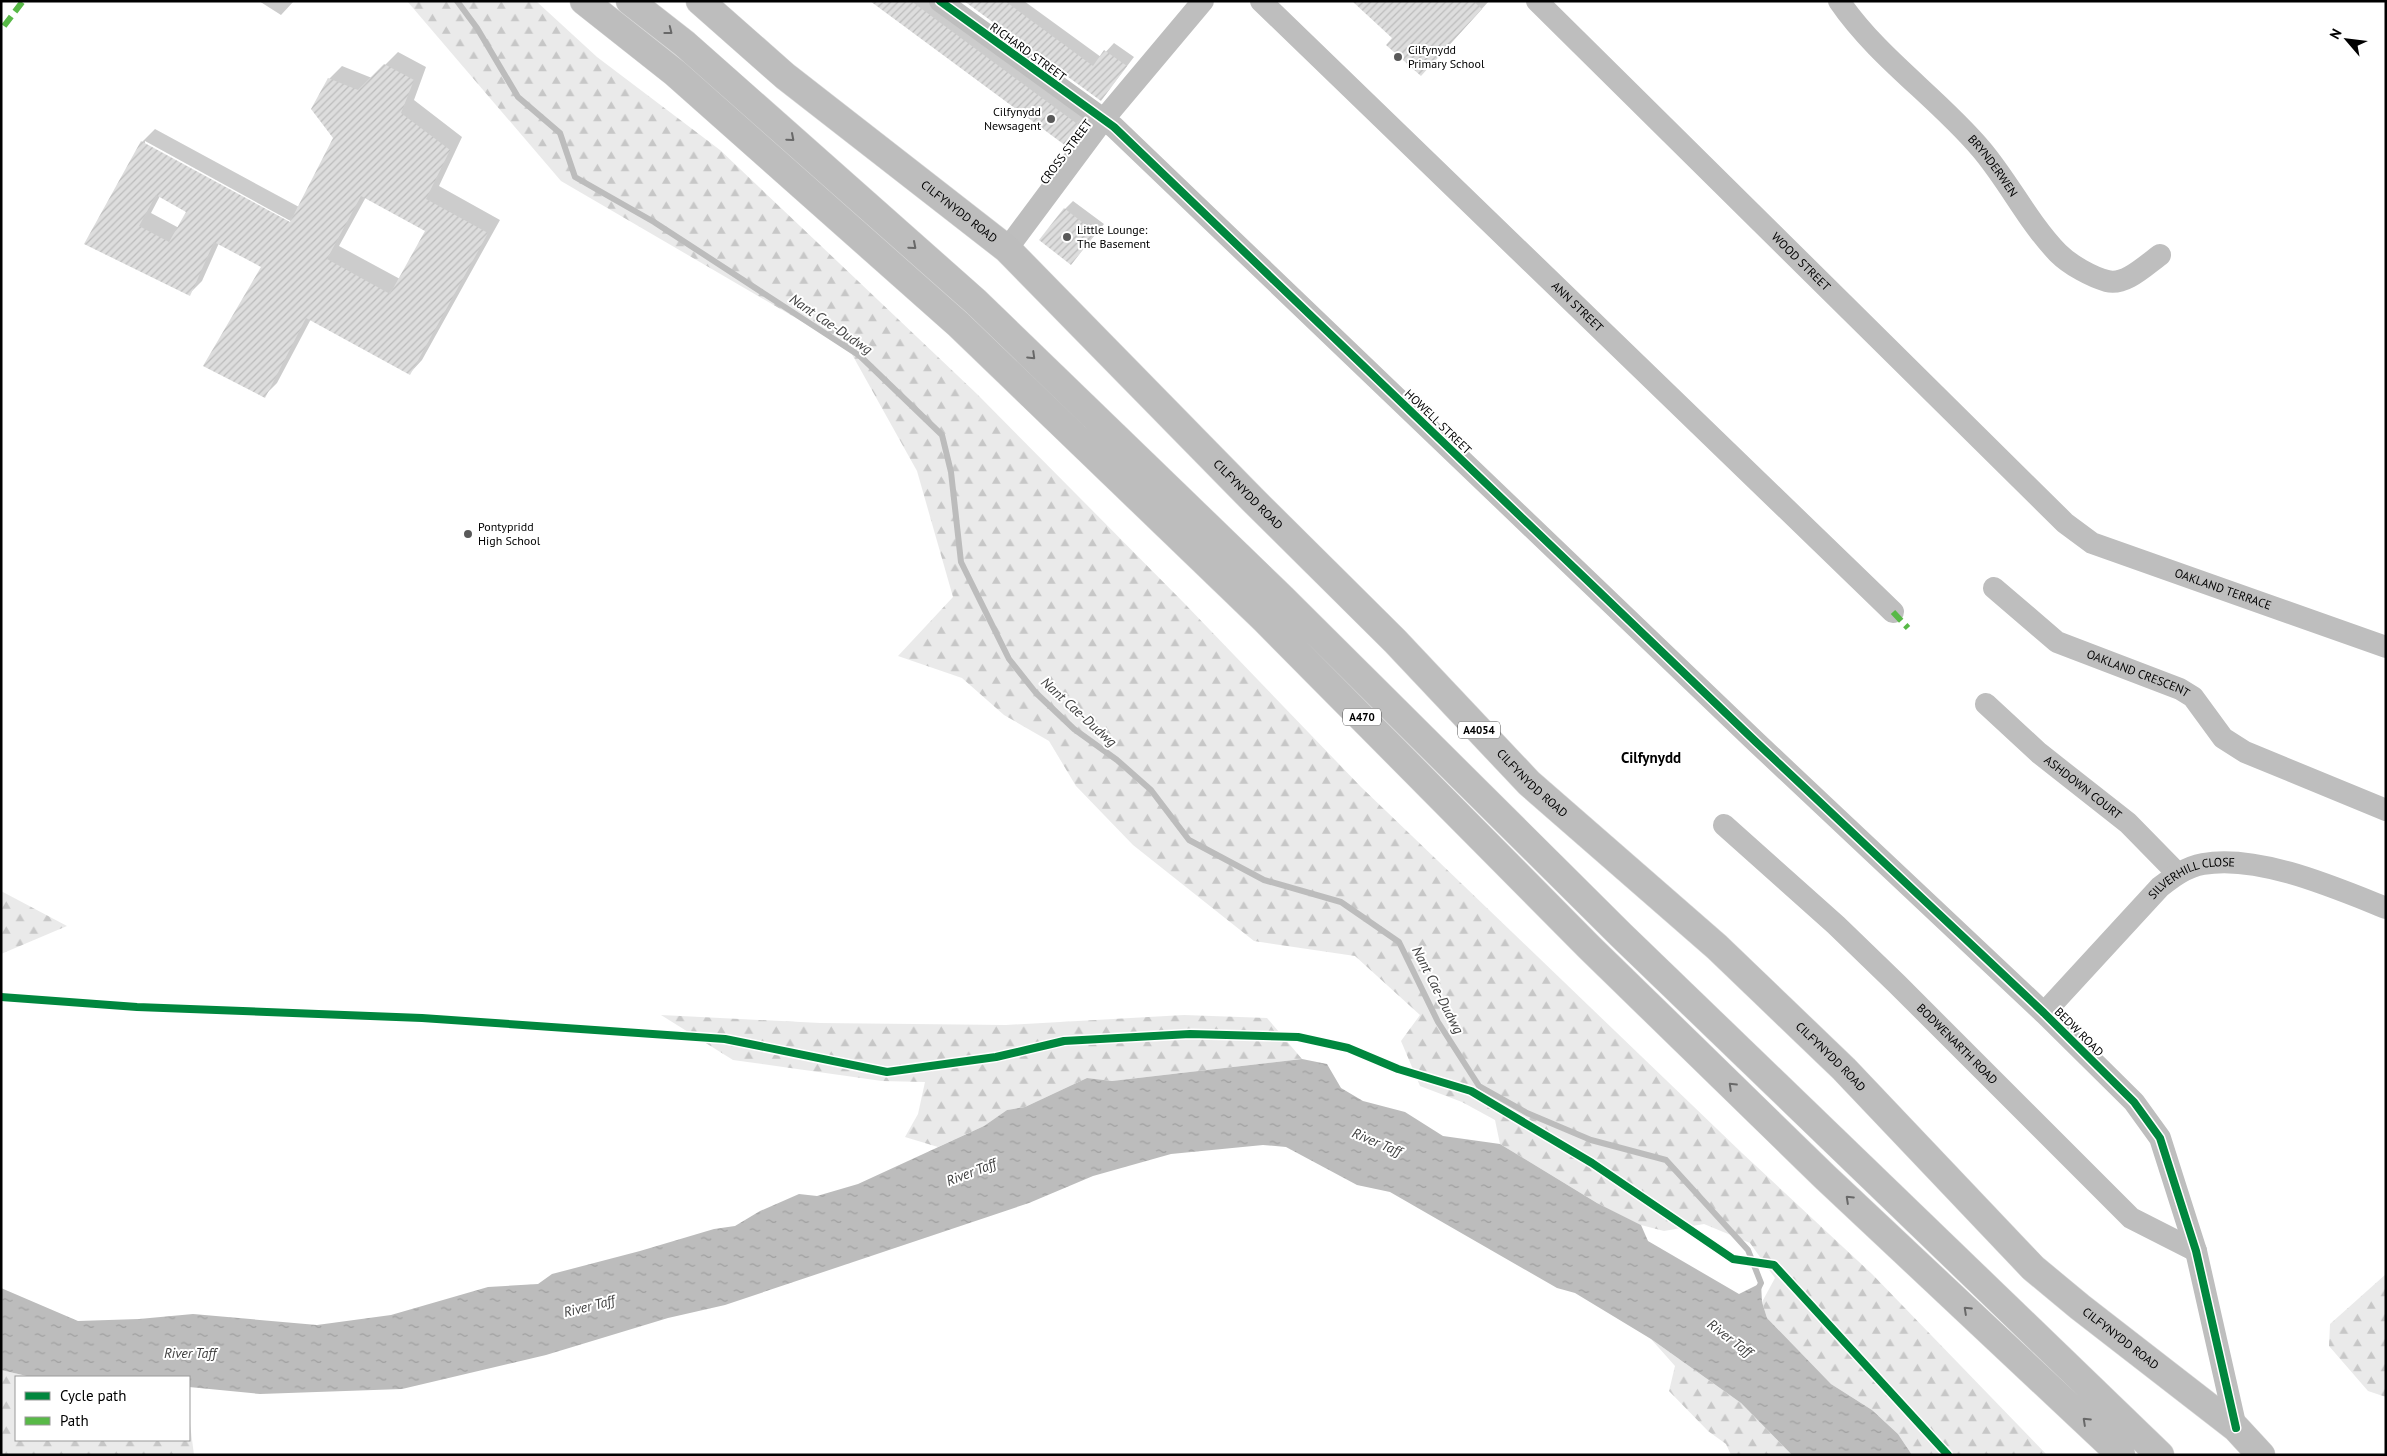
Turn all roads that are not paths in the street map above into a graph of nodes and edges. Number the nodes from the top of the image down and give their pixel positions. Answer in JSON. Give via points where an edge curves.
{"nodes":[{"id":1,"x":584,"y":1,"type":"edge"},
{"id":2,"x":630,"y":1,"type":"edge"},
{"id":3,"x":700,"y":1,"type":"edge"},
{"id":4,"x":940,"y":1,"type":"edge"},
{"id":5,"x":1203,"y":1,"type":"edge"},
{"id":6,"x":1261,"y":1,"type":"edge"},
{"id":7,"x":1537,"y":1,"type":"edge"},
{"id":8,"x":1839,"y":1,"type":"edge"},
{"id":9,"x":1103,"y":120,"type":"junction"},
{"id":10,"x":1006,"y":249,"type":"junction"},
{"id":11,"x":2160,"y":255,"type":"dead end"},
{"id":12,"x":2065,"y":524,"type":"joint"},
{"id":13,"x":1994,"y":588,"type":"dead end"},
{"id":14,"x":1893,"y":612,"type":"dead end"},
{"id":15,"x":2386,"y":647,"type":"edge"},
{"id":16,"x":1986,"y":704,"type":"dead end"},
{"id":17,"x":1756,"y":742,"type":"joint"},
{"id":18,"x":2386,"y":810,"type":"edge"},
{"id":19,"x":1724,"y":826,"type":"dead end"},
{"id":20,"x":2177,"y":873,"type":"junction"},
{"id":21,"x":2386,"y":908,"type":"edge"},
{"id":22,"x":2044,"y":1013,"type":"junction"},
{"id":23,"x":2196,"y":1251,"type":"junction"},
{"id":24,"x":2236,"y":1428,"type":"junction"},
{"id":25,"x":2121,"y":1455,"type":"edge"},
{"id":26,"x":2160,"y":1455,"type":"edge"},
{"id":27,"x":2261,"y":1455,"type":"edge"}],
"edges":[{"from":25,"to":1,"type":"main road","number":"A470","one_way":true,"via":[[1824,1176],[1589,947],[1264,619],[959,325],[675,74]]},
{"from":2,"to":26,"type":"main road","number":"A470","one_way":true,"via":[[684,44],[975,301],[1282,598],[1621,935]]},
{"from":3,"to":10,"type":"main road","name":"CILFYNYDD ROAD","number":"A4054","via":[[786,76]]},
{"from":4,"to":9,"type":"street","name":"RICHARD STREET"},
{"from":5,"to":9,"type":"street","name":"CROSS STREET"},
{"from":6,"to":14,"type":"street","name":"ANN STREET"},
{"from":7,"to":12,"type":"street","name":"WOOD STREET"},
{"from":8,"to":11,"type":"street","name":"BRYNDERWEN","via":[[1858,27],[1981,149],[2060,254],[2109,282],[2121,282]]},
{"from":9,"to":10,"type":"street","name":"CROSS STREET"},
{"from":9,"to":17,"type":"street","name":"HOWELL STREET","via":[[1114,127]]},
{"from":10,"to":24,"type":"main road","name":"CILFYNYDD ROAD","number":"A4054","via":[[1395,641],[1529,783],[1717,947],[1844,1069],[2033,1268]]},
{"from":12,"to":15,"type":"street","name":"OAKLAND TERRACE","via":[[2092,543]]},
{"from":13,"to":18,"type":"street","name":"OAKLAND CRESCENT","via":[[2057,642],[2180,689],[2193,697],[2223,738],[2244,752]]},
{"from":16,"to":20,"type":"street","name":"ASHDOWN COURT","via":[[2039,753],[2128,823]]},
{"from":17,"to":22,"type":"street","name":"BEDW ROAD"},
{"from":19,"to":23,"type":"street","name":"BODWENARTH ROAD","via":[[1836,925],[2131,1218]]},
{"from":20,"to":21,"type":"street","name":"SILVERHILL CLOSE","via":[[2204,864],[2259,865],[2336,888]]},
{"from":20,"to":22,"type":"street","name":"SILVERHILL CLOSE","via":[[2160,887]]},
{"from":22,"to":23,"type":"street","name":"BEDW ROAD","via":[[2134,1102],[2160,1138]]},
{"from":23,"to":24,"type":"street","name":"BEDW ROAD"},
{"from":24,"to":27,"type":"main road","name":"CILFYNYDD ROAD","number":"A4054"}]}
